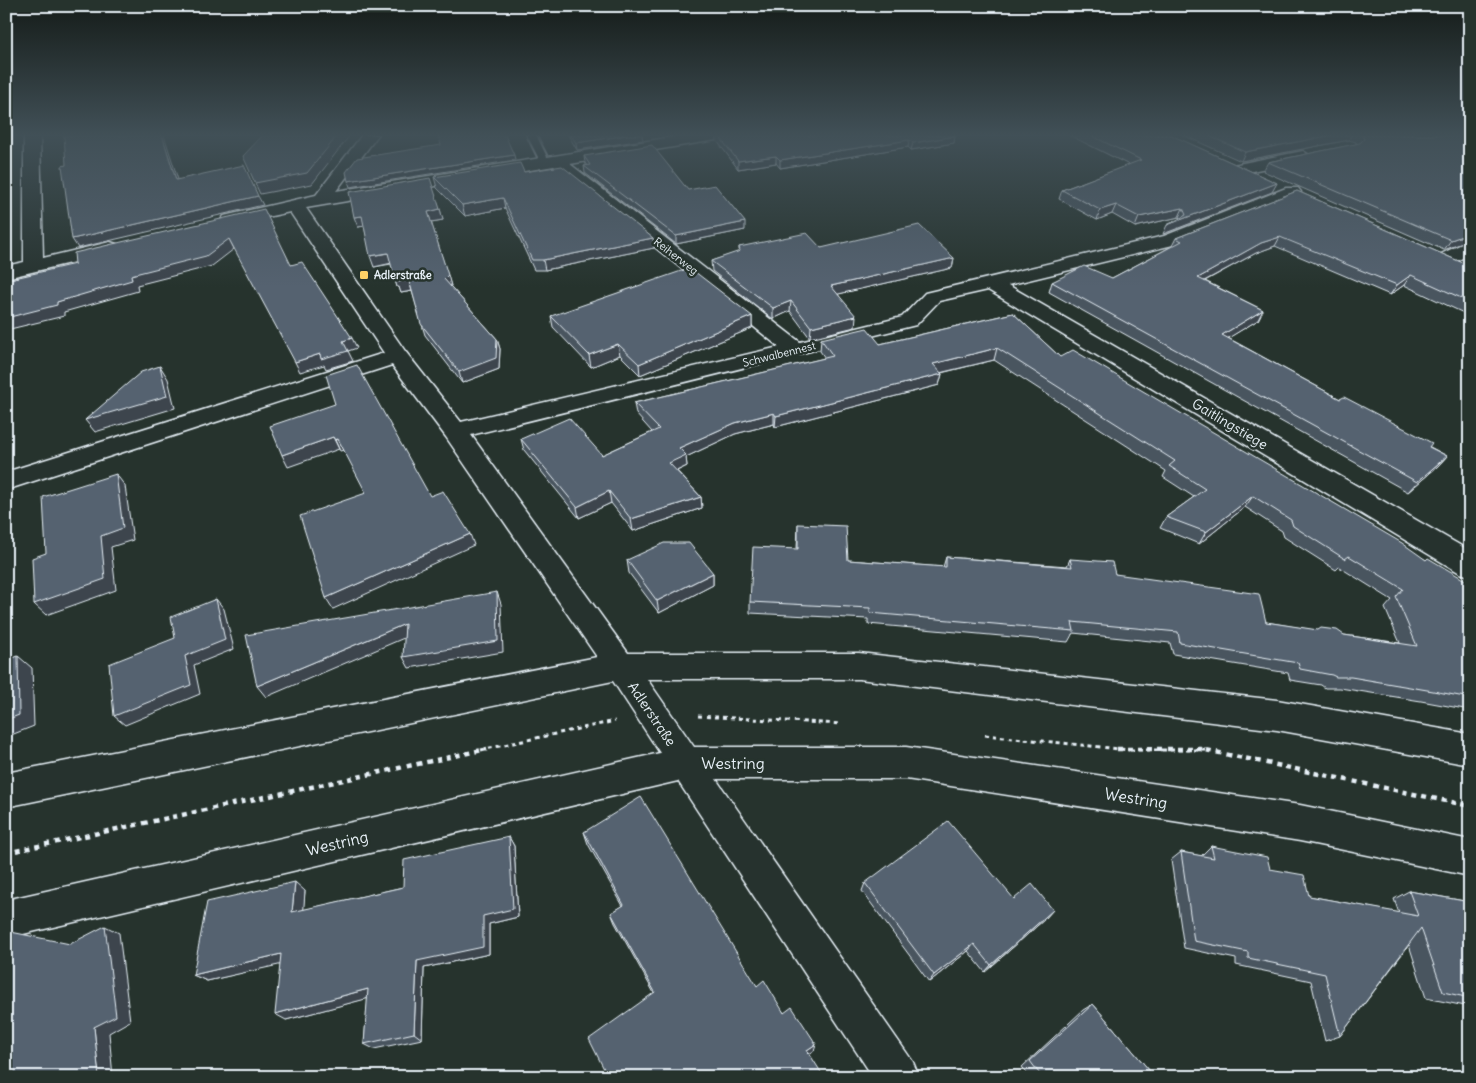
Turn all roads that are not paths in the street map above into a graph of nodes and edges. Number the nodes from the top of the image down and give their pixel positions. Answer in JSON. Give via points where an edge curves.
{"nodes":[{"id":1,"x":33,"y":186,"type":"edge"},
{"id":2,"x":333,"y":186,"type":"edge"},
{"id":3,"x":409,"y":186,"type":"edge"},
{"id":4,"x":582,"y":186,"type":"edge"},
{"id":5,"x":1277,"y":186,"type":"edge"},
{"id":6,"x":322,"y":200,"type":"junction"},
{"id":7,"x":295,"y":205,"type":"junction"},
{"id":8,"x":217,"y":223,"type":"edge"},
{"id":9,"x":130,"y":244,"type":"edge"},
{"id":10,"x":1470,"y":246,"type":"edge"},
{"id":11,"x":1426,"y":252,"type":"edge"},
{"id":12,"x":34,"y":266,"type":"junction"},
{"id":13,"x":6,"y":272,"type":"edge"},
{"id":14,"x":991,"y":283,"type":"junction"},
{"id":15,"x":796,"y":350,"type":"junction"},
{"id":16,"x":397,"y":356,"type":"junction"},
{"id":17,"x":455,"y":431,"type":"junction"},
{"id":18,"x":6,"y":481,"type":"edge"},
{"id":19,"x":1470,"y":565,"type":"edge"},
{"id":20,"x":620,"y":666,"type":"junction"},
{"id":21,"x":1470,"y":750,"type":"edge"},
{"id":22,"x":686,"y":763,"type":"junction"},
{"id":23,"x":6,"y":790,"type":"edge"},
{"id":24,"x":1470,"y":858,"type":"edge"},
{"id":25,"x":6,"y":919,"type":"edge"},
{"id":26,"x":898,"y":1077,"type":"edge"}],
"edges":[{"from":1,"to":12,"type":"street"},
{"from":2,"to":6,"type":"street"},
{"from":3,"to":6,"type":"street"},
{"from":4,"to":15,"type":"street","name":"Reiherweg"},
{"from":5,"to":14,"type":"street","name":"Schwalbennest","via":[[1285,189],[1170,240]]},
{"from":6,"to":7,"type":"street"},
{"from":7,"to":8,"type":"street"},
{"from":7,"to":16,"type":"street","name":"Adlerstraße"},
{"from":9,"to":12,"type":"street"},
{"from":10,"to":11,"type":"street","via":[[1453,264]]},
{"from":12,"to":13,"type":"street"},
{"from":14,"to":15,"type":"street","name":"Schwalbennest","via":[[932,297],[908,321]]},
{"from":14,"to":19,"type":"street","name":"Gaitlingstiege"},
{"from":15,"to":17,"type":"street","name":"Schwalbennest"},
{"from":16,"to":17,"type":"street","name":"Adlerstraße"},
{"from":16,"to":18,"type":"street"},
{"from":17,"to":20,"type":"street","name":"Adlerstraße"},
{"from":20,"to":21,"type":"street","via":[[859,666],[1277,715]]},
{"from":20,"to":22,"type":"street","name":"Adlerstraße"},
{"from":20,"to":23,"type":"street"},
{"from":22,"to":24,"type":"street","name":"Westring","via":[[906,763],[1300,823]]},
{"from":22,"to":25,"type":"street","name":"Westring"},
{"from":22,"to":26,"type":"street","name":"Adlerstraße"}]}
